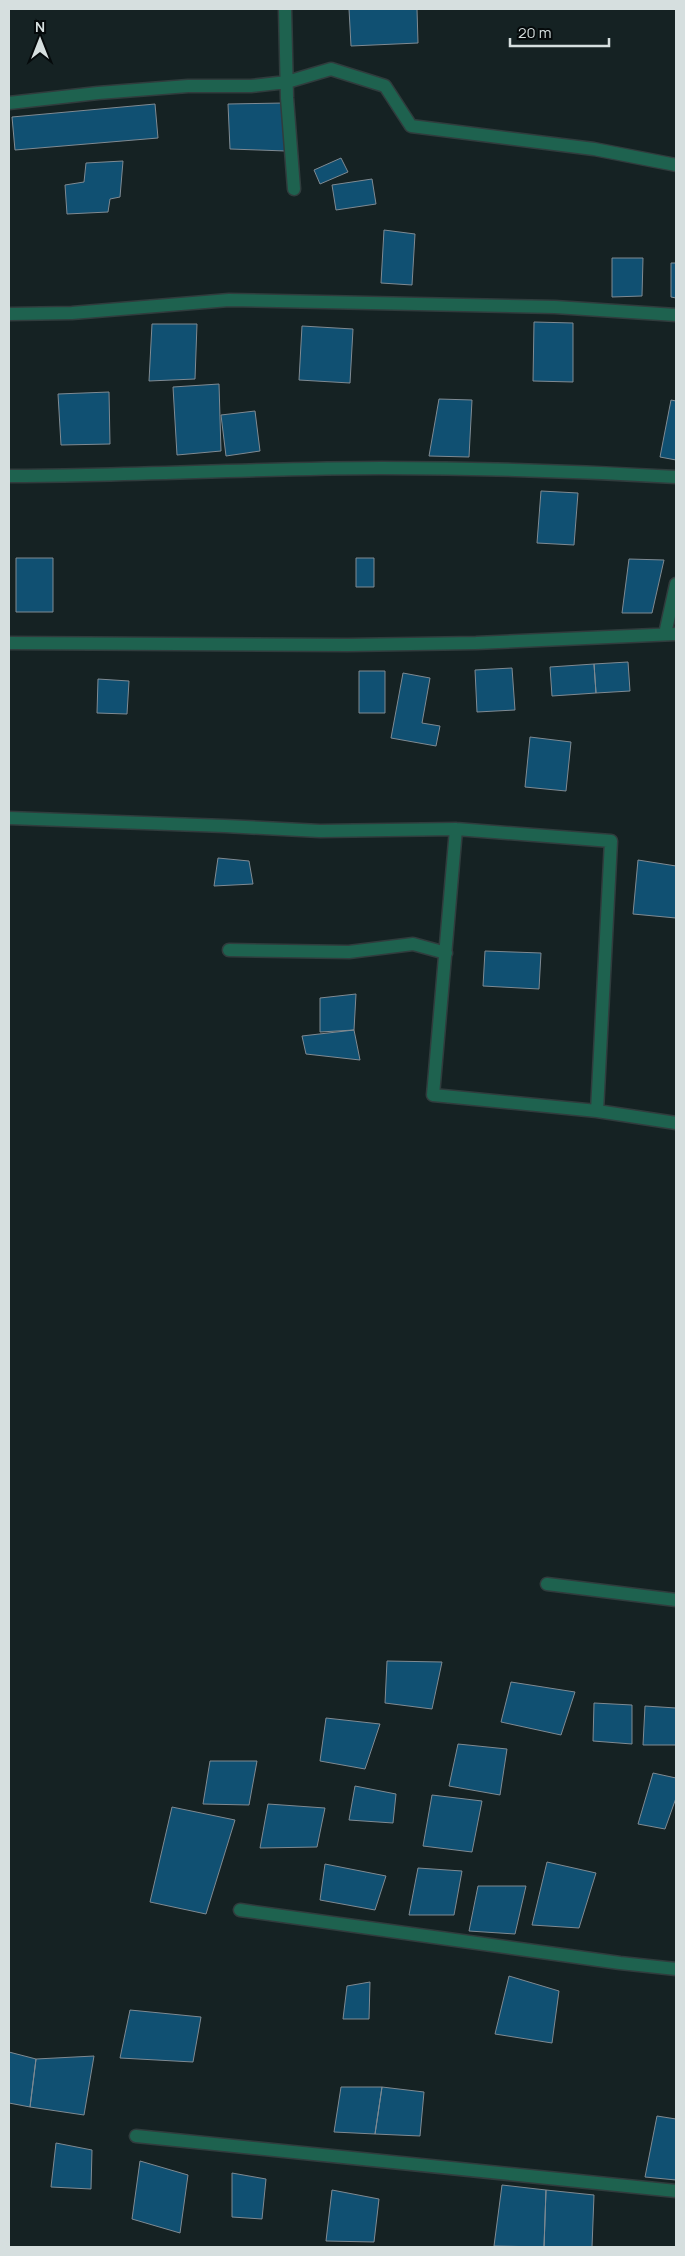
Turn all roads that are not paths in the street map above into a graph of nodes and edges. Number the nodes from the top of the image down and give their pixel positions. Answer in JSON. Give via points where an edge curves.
{"nodes":[{"id":1,"x":284,"y":9,"type":"edge"},
{"id":2,"x":287,"y":82,"type":"junction"},
{"id":3,"x":9,"y":103,"type":"edge"},
{"id":4,"x":676,"y":165,"type":"edge"},
{"id":5,"x":294,"y":189,"type":"dead end"},
{"id":6,"x":9,"y":314,"type":"edge"},
{"id":7,"x":676,"y":315,"type":"edge"},
{"id":8,"x":9,"y":476,"type":"edge"},
{"id":9,"x":676,"y":477,"type":"edge"},
{"id":10,"x":676,"y":584,"type":"edge"},
{"id":11,"x":671,"y":634,"type":"edge"},
{"id":12,"x":9,"y":643,"type":"edge"},
{"id":13,"x":9,"y":818,"type":"edge"},
{"id":14,"x":456,"y":829,"type":"junction"},
{"id":15,"x":229,"y":950,"type":"dead end"},
{"id":16,"x":446,"y":953,"type":"junction"},
{"id":17,"x":597,"y":1111,"type":"junction"},
{"id":18,"x":676,"y":1123,"type":"edge"},
{"id":19,"x":546,"y":1584,"type":"dead end"},
{"id":20,"x":676,"y":1600,"type":"edge"},
{"id":21,"x":240,"y":1910,"type":"dead end"},
{"id":22,"x":676,"y":1968,"type":"edge"},
{"id":23,"x":136,"y":2136,"type":"dead end"},
{"id":24,"x":676,"y":2191,"type":"edge"}],
"edges":[{"from":1,"to":2,"type":"street"},
{"from":2,"to":3,"type":"street","via":[[170,87]]},
{"from":2,"to":4,"type":"street","via":[[331,69],[385,86],[411,126],[594,149]]},
{"from":2,"to":5,"type":"street"},
{"from":6,"to":7,"type":"street","via":[[72,313],[229,300],[555,306]]},
{"from":8,"to":9,"type":"street","via":[[382,468],[567,470]]},
{"from":10,"to":11,"type":"street"},
{"from":11,"to":12,"type":"street","via":[[358,645]]},
{"from":13,"to":14,"type":"street","via":[[320,831]]},
{"from":14,"to":16,"type":"street"},
{"from":14,"to":17,"type":"street","via":[[611,842]]},
{"from":15,"to":16,"type":"street","via":[[349,952],[413,944]]},
{"from":16,"to":17,"type":"street","via":[[433,1095]]},
{"from":17,"to":18,"type":"street"},
{"from":19,"to":20,"type":"street"},
{"from":21,"to":22,"type":"street","via":[[610,1962]]},
{"from":23,"to":24,"type":"street"}]}
